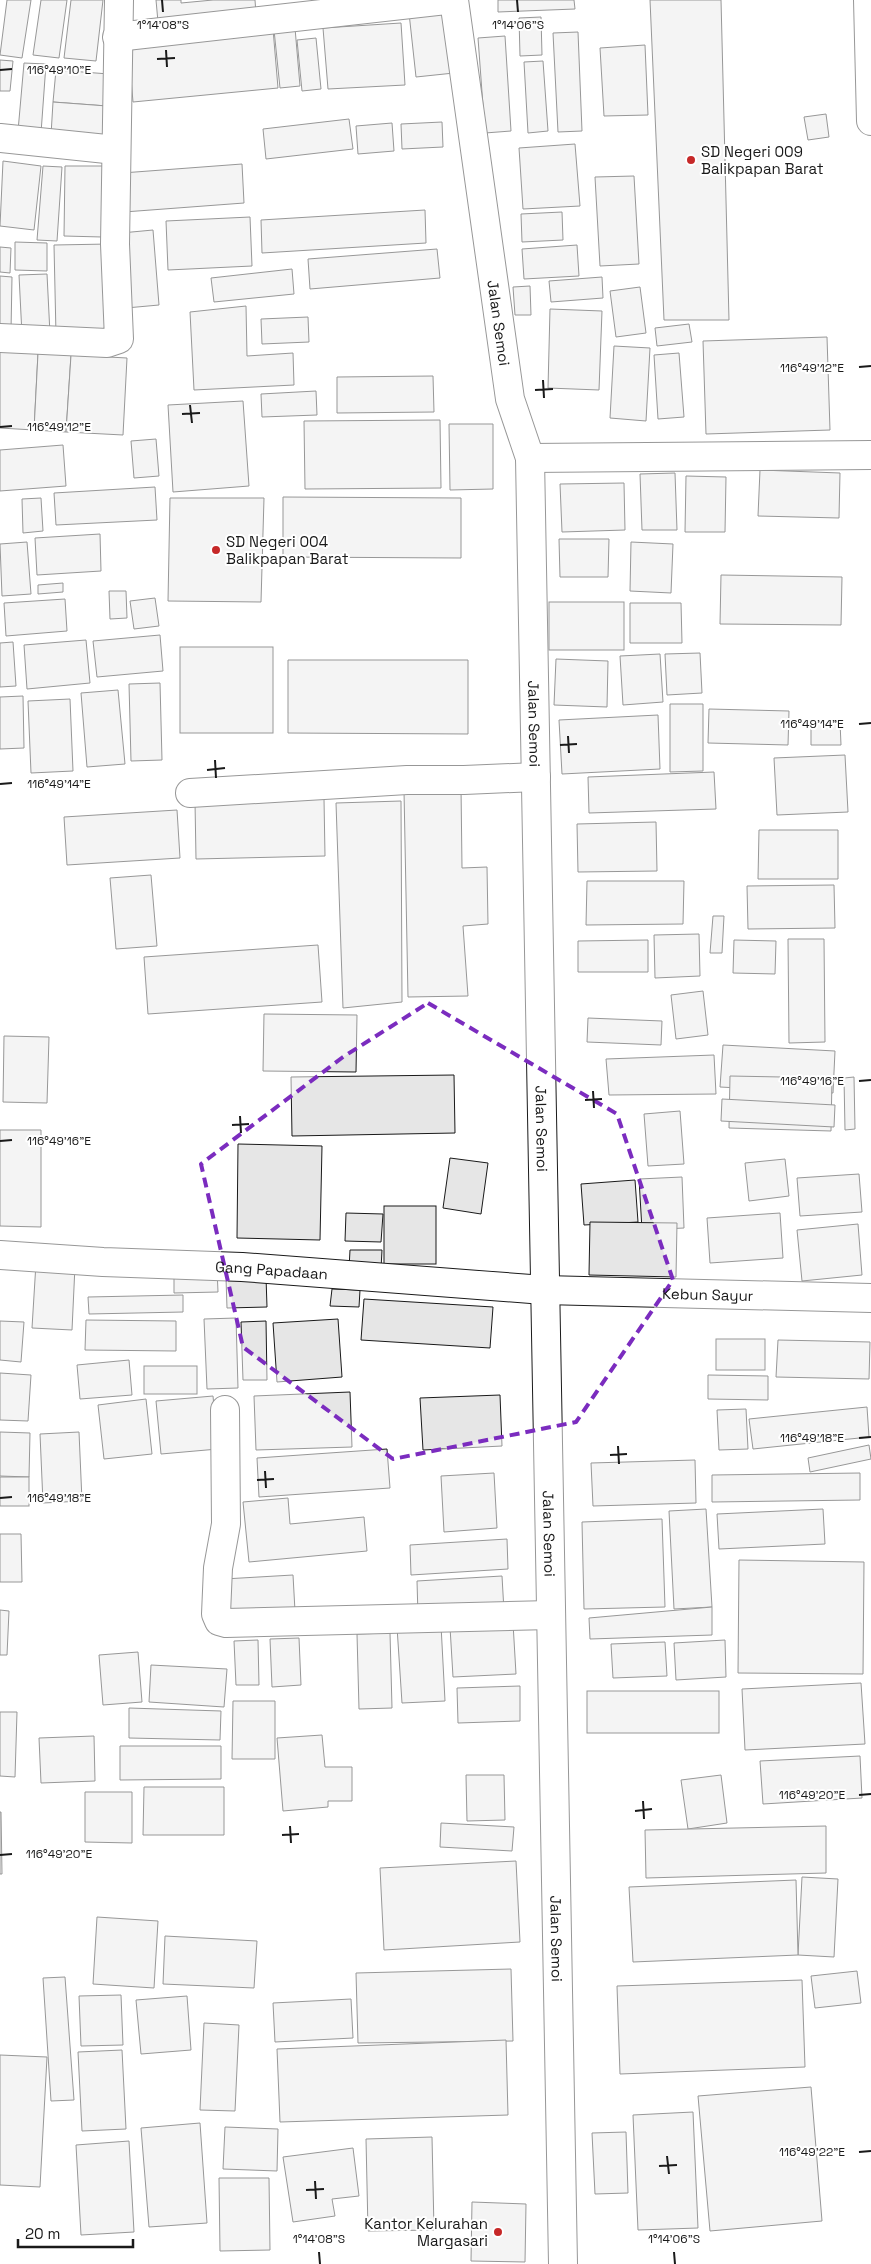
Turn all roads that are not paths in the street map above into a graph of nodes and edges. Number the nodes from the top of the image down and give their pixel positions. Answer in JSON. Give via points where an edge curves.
{"nodes":[{"id":1,"x":119,"y":0,"type":"edge"},
{"id":2,"x":446,"y":0,"type":"edge"},
{"id":3,"x":454,"y":0,"type":"edge"},
{"id":4,"x":868,"y":0,"type":"edge"},
{"id":5,"x":117,"y":37,"type":"junction"},
{"id":6,"x":871,"y":121,"type":"edge"},
{"id":7,"x":0,"y":138,"type":"edge"},
{"id":8,"x":116,"y":150,"type":"junction"},
{"id":9,"x":0,"y":338,"type":"edge"},
{"id":10,"x":871,"y":454,"type":"edge"},
{"id":11,"x":530,"y":458,"type":"junction"},
{"id":12,"x":536,"y":776,"type":"junction"},
{"id":13,"x":190,"y":793,"type":"dead end"},
{"id":14,"x":0,"y":1255,"type":"edge"},
{"id":15,"x":544,"y":1290,"type":"junction"},
{"id":16,"x":871,"y":1298,"type":"edge"},
{"id":17,"x":225,"y":1410,"type":"dead end"},
{"id":18,"x":551,"y":1614,"type":"junction"},
{"id":19,"x":563,"y":2264,"type":"edge"}],
"edges":[{"from":1,"to":5,"type":"street"},
{"from":2,"to":5,"type":"street"},
{"from":3,"to":11,"type":"street","name":"Jalan Semoi","via":[[510,399]]},
{"from":4,"to":6,"type":"street"},
{"from":5,"to":8,"type":"street"},
{"from":7,"to":8,"type":"street"},
{"from":8,"to":9,"type":"street","via":[[119,339],[107,343]]},
{"from":10,"to":11,"type":"street"},
{"from":11,"to":12,"type":"street","name":"Jalan Semoi"},
{"from":12,"to":13,"type":"street"},
{"from":12,"to":15,"type":"street","name":"Jalan Semoi"},
{"from":14,"to":15,"type":"street","name":"Gang Papadaan","via":[[242,1267]]},
{"from":15,"to":16,"type":"street","name":"Kebun Sayur"},
{"from":15,"to":18,"type":"street","name":"Jalan Semoi"},
{"from":17,"to":18,"type":"street","via":[[226,1524],[218,1568],[216,1614],[219,1621]]},
{"from":18,"to":19,"type":"street","name":"Jalan Semoi"}]}
